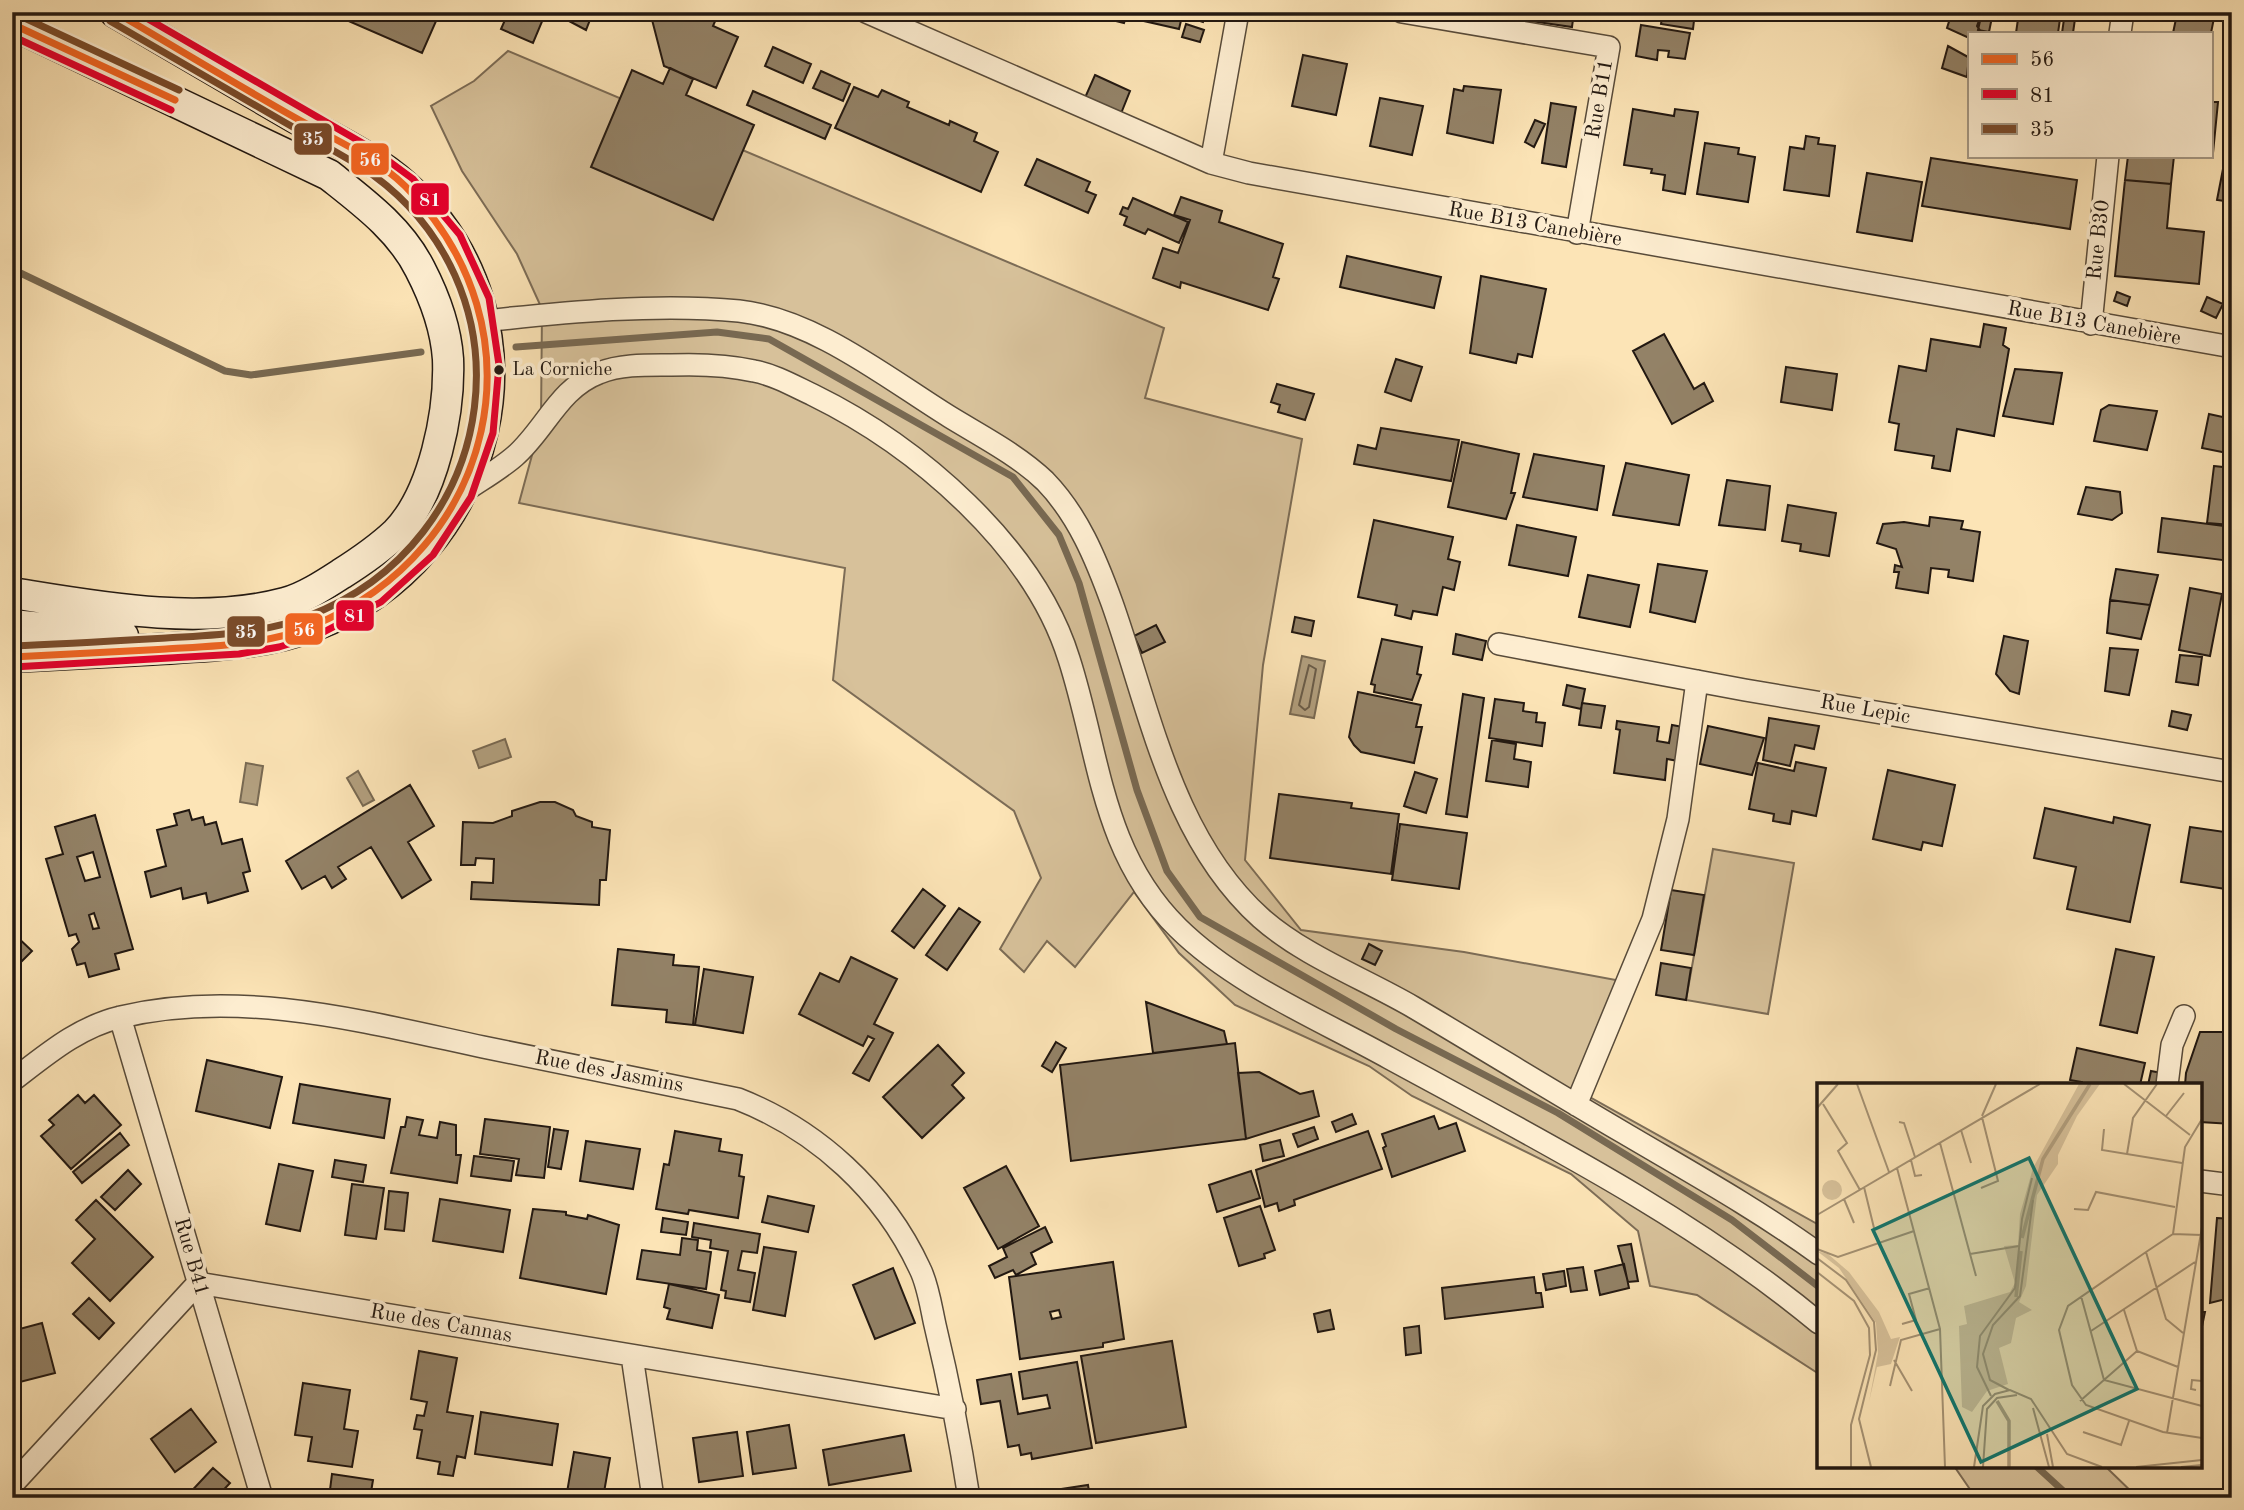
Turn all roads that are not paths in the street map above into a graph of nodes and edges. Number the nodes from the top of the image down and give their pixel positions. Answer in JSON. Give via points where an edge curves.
{"nodes":[{"id":1,"x":115,"y":12,"type":"edge"},
{"id":2,"x":866,"y":12,"type":"edge"},
{"id":3,"x":1238,"y":12,"type":"edge"},
{"id":4,"x":1402,"y":12,"type":"edge"},
{"id":5,"x":2123,"y":12,"type":"edge"},
{"id":6,"x":12,"y":24,"type":"edge"},
{"id":7,"x":2120,"y":32,"type":"edge"},
{"id":8,"x":2108,"y":158,"type":"edge"},
{"id":9,"x":1211,"y":163,"type":"junction"},
{"id":10,"x":1577,"y":233,"type":"junction"},
{"id":11,"x":484,"y":321,"type":"junction"},
{"id":12,"x":2091,"y":324,"type":"junction"},
{"id":13,"x":2232,"y":347,"type":"edge"},
{"id":14,"x":462,"y":493,"type":"junction"},
{"id":15,"x":12,"y":593,"type":"edge"},
{"id":16,"x":12,"y":625,"type":"edge"},
{"id":17,"x":1499,"y":644,"type":"dead end"},
{"id":18,"x":216,"y":645,"type":"junction"},
{"id":19,"x":12,"y":657,"type":"edge"},
{"id":20,"x":1697,"y":681,"type":"junction"},
{"id":21,"x":2232,"y":772,"type":"edge"},
{"id":22,"x":2184,"y":1016,"type":"dead end"},
{"id":23,"x":120,"y":1017,"type":"junction"},
{"id":24,"x":12,"y":1081,"type":"edge"},
{"id":25,"x":2167,"y":1083,"type":"edge"},
{"id":26,"x":1576,"y":1105,"type":"junction"},
{"id":27,"x":2202,"y":1181,"type":"edge"},
{"id":28,"x":2232,"y":1185,"type":"edge"},
{"id":29,"x":1817,"y":1253,"type":"edge"},
{"id":30,"x":198,"y":1283,"type":"junction"},
{"id":31,"x":1817,"y":1321,"type":"edge"},
{"id":32,"x":632,"y":1356,"type":"junction"},
{"id":33,"x":955,"y":1409,"type":"junction"},
{"id":34,"x":12,"y":1485,"type":"edge"},
{"id":35,"x":262,"y":1498,"type":"edge"},
{"id":36,"x":653,"y":1498,"type":"edge"},
{"id":37,"x":969,"y":1498,"type":"edge"}],
"edges":[{"from":1,"to":11,"type":"main road","via":[[355,150],[405,186],[463,258]]},
{"from":2,"to":9,"type":"street","name":"Rue B13 Canebière"},
{"from":3,"to":9,"type":"street"},
{"from":4,"to":10,"type":"street","name":"Rue B11","via":[[1609,47]]},
{"from":5,"to":7,"type":"street"},
{"from":6,"to":15,"type":"main road","via":[[329,175],[371,208],[419,268],[443,327],[448,359],[439,446],[414,506],[397,532],[327,583],[288,603],[241,612],[92,606]]},
{"from":8,"to":12,"type":"street","name":"Rue B30"},
{"from":9,"to":10,"type":"street","name":"Rue B13 Canebière"},
{"from":10,"to":12,"type":"street","name":"Rue B13 Canebière"},
{"from":11,"to":14,"type":"main road","via":[[490,358],[486,421]]},
{"from":11,"to":26,"type":"street","via":[[642,310],[739,311],[772,317],[813,332],[1007,453],[1043,480],[1077,521],[1112,602],[1164,764],[1195,829],[1227,881],[1262,918],[1297,944]]},
{"from":12,"to":13,"type":"street","name":"Rue B13 Canebière"},
{"from":14,"to":18,"type":"main road","via":[[404,571],[355,606],[312,626]]},
{"from":14,"to":31,"type":"street","via":[[517,455],[576,386],[597,373],[618,368],[694,364],[752,370],[779,378],[850,413],[924,468],[992,528],[1045,603],[1069,657],[1112,823],[1148,893],[1178,928],[1250,981],[1592,1170],[1766,1280]]},
{"from":16,"to":18,"type":"main road"},
{"from":17,"to":20,"type":"street","name":"Rue Lepic"},
{"from":18,"to":19,"type":"main road"},
{"from":20,"to":21,"type":"street","name":"Rue Lepic"},
{"from":20,"to":26,"type":"street","via":[[1678,819],[1653,919]]},
{"from":22,"to":25,"type":"street","via":[[2172,1045]]},
{"from":23,"to":24,"type":"street","name":"Rue des Jasmins","via":[[63,1041]]},
{"from":23,"to":30,"type":"street","name":"Rue B41"},
{"from":23,"to":33,"type":"street","name":"Rue des Jasmins","via":[[211,1007],[337,1017],[738,1099],[762,1108],[852,1170],[901,1233],[922,1271]]},
{"from":26,"to":29,"type":"street","via":[[1742,1202]]},
{"from":27,"to":28,"type":"street"},
{"from":30,"to":32,"type":"street","name":"Rue des Cannas"},
{"from":30,"to":34,"type":"street"},
{"from":30,"to":35,"type":"street","name":"Rue B41"},
{"from":32,"to":33,"type":"street","name":"Rue des Cannas"},
{"from":32,"to":36,"type":"street"},
{"from":33,"to":37,"type":"street","name":"Rue des Jasmins"}]}
